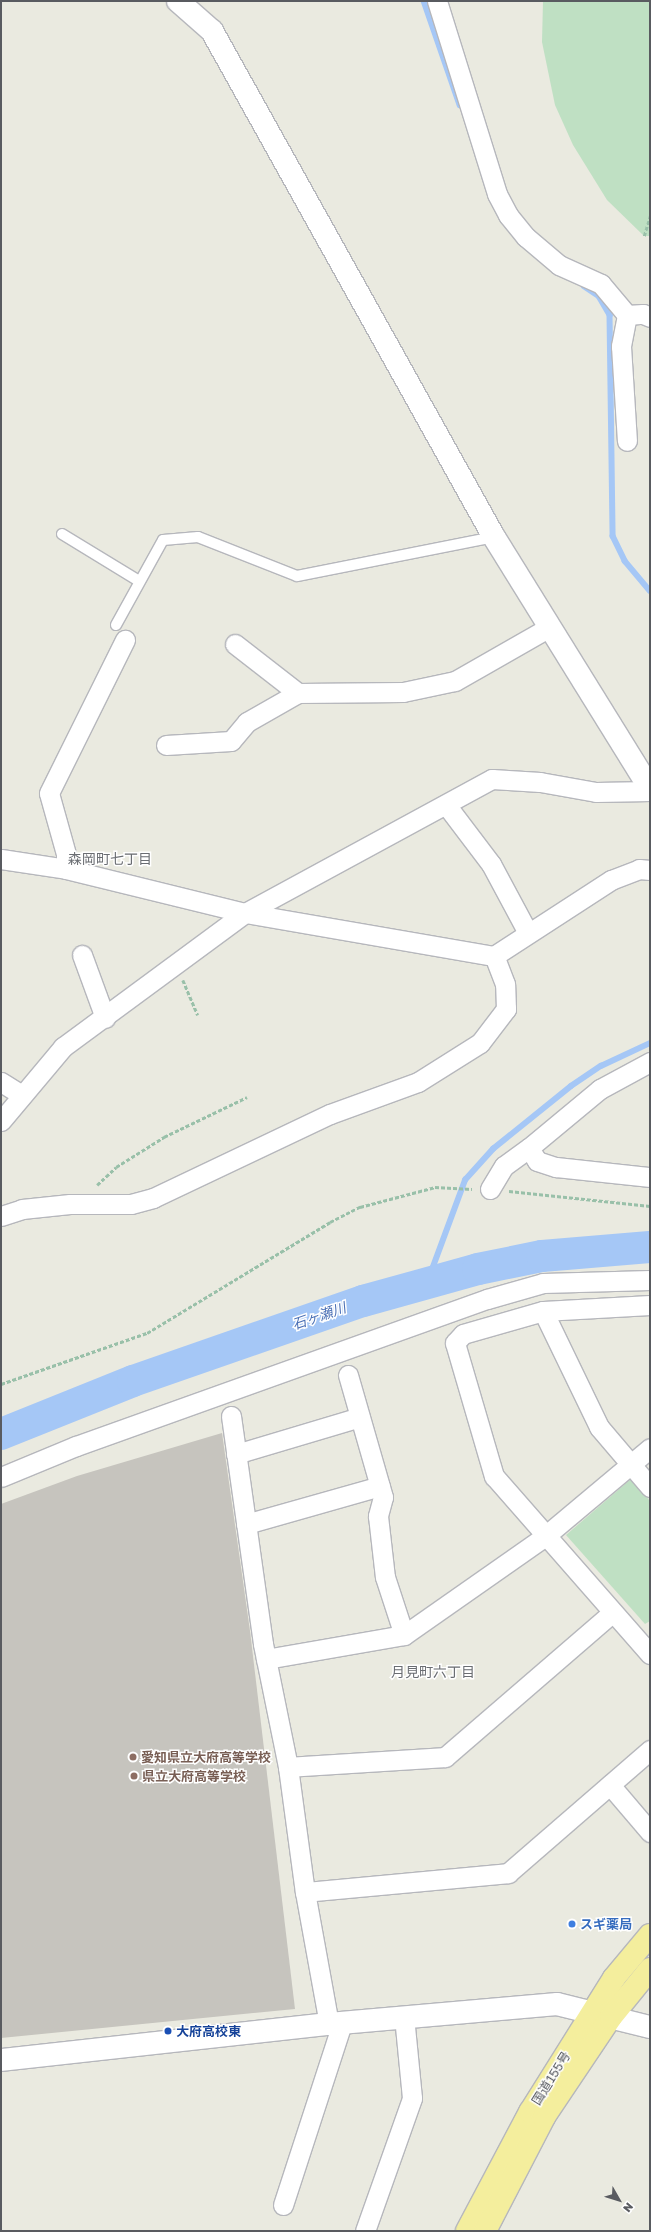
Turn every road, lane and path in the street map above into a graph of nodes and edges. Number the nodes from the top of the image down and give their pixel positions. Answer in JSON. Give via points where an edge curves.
{"nodes":[{"id":1,"x":178,"y":1,"type":"edge"},
{"id":2,"x":437,"y":1,"type":"edge"},
{"id":3,"x":650,"y":216,"type":"edge"},
{"id":4,"x":644,"y":236,"type":"dead end"},
{"id":5,"x":627,"y":315,"type":"junction"},
{"id":6,"x":650,"y":317,"type":"edge"},
{"id":7,"x":627,"y":441,"type":"dead end"},
{"id":8,"x":62,"y":534,"type":"dead end"},
{"id":9,"x":494,"y":537,"type":"junction"},
{"id":10,"x":139,"y":581,"type":"junction"},
{"id":11,"x":548,"y":628,"type":"junction"},
{"id":12,"x":120,"y":632,"type":"joint"},
{"id":13,"x":235,"y":644,"type":"dead end"},
{"id":14,"x":298,"y":693,"type":"junction"},
{"id":15,"x":166,"y":745,"type":"dead end"},
{"id":16,"x":650,"y":790,"type":"edge"},
{"id":17,"x":447,"y":806,"type":"junction"},
{"id":18,"x":1,"y":859,"type":"edge"},
{"id":19,"x":66,"y":869,"type":"junction"},
{"id":20,"x":650,"y":870,"type":"edge"},
{"id":21,"x":245,"y":913,"type":"junction"},
{"id":22,"x":528,"y":933,"type":"junction"},
{"id":23,"x":82,"y":955,"type":"dead end"},
{"id":24,"x":494,"y":956,"type":"junction"},
{"id":25,"x":176,"y":964,"type":"junction"},
{"id":26,"x":198,"y":1015,"type":"dead end"},
{"id":27,"x":105,"y":1018,"type":"junction"},
{"id":28,"x":650,"y":1062,"type":"edge"},
{"id":29,"x":1,"y":1082,"type":"edge"},
{"id":30,"x":22,"y":1095,"type":"junction"},
{"id":31,"x":247,"y":1097,"type":"dead end"},
{"id":32,"x":1,"y":1121,"type":"edge"},
{"id":33,"x":529,"y":1148,"type":"junction"},
{"id":34,"x":650,"y":1177,"type":"edge"},
{"id":35,"x":490,"y":1189,"type":"junction"},
{"id":36,"x":86,"y":1205,"type":"junction"},
{"id":37,"x":650,"y":1206,"type":"edge"},
{"id":38,"x":1,"y":1216,"type":"edge"},
{"id":39,"x":650,"y":1280,"type":"edge"},
{"id":40,"x":650,"y":1305,"type":"edge"},
{"id":41,"x":543,"y":1311,"type":"junction"},
{"id":42,"x":348,"y":1375,"type":"dead end"},
{"id":43,"x":1,"y":1384,"type":"edge"},
{"id":44,"x":231,"y":1416,"type":"dead end"},
{"id":45,"x":360,"y":1417,"type":"junction"},
{"id":46,"x":650,"y":1448,"type":"edge"},
{"id":47,"x":236,"y":1454,"type":"junction"},
{"id":48,"x":630,"y":1465,"type":"junction"},
{"id":49,"x":1,"y":1478,"type":"edge"},
{"id":50,"x":380,"y":1486,"type":"junction"},
{"id":51,"x":650,"y":1487,"type":"edge"},
{"id":52,"x":246,"y":1524,"type":"junction"},
{"id":53,"x":544,"y":1537,"type":"junction"},
{"id":54,"x":612,"y":1613,"type":"junction"},
{"id":55,"x":404,"y":1635,"type":"junction"},
{"id":56,"x":650,"y":1654,"type":"edge"},
{"id":57,"x":266,"y":1659,"type":"junction"},
{"id":58,"x":650,"y":1750,"type":"edge"},
{"id":59,"x":288,"y":1767,"type":"junction"},
{"id":60,"x":610,"y":1785,"type":"junction"},
{"id":61,"x":650,"y":1832,"type":"edge"},
{"id":62,"x":305,"y":1892,"type":"junction"},
{"id":63,"x":650,"y":1935,"type":"edge"},
{"id":64,"x":650,"y":1969,"type":"edge"},
{"id":65,"x":602,"y":2014,"type":"junction"},
{"id":66,"x":404,"y":2016,"type":"junction"},
{"id":67,"x":336,"y":2023,"type":"junction"},
{"id":68,"x":650,"y":2027,"type":"edge"},
{"id":69,"x":1,"y":2060,"type":"edge"},
{"id":70,"x":284,"y":2205,"type":"dead end"},
{"id":71,"x":365,"y":2231,"type":"edge"},
{"id":72,"x":467,"y":2231,"type":"edge"},
{"id":73,"x":485,"y":2231,"type":"edge"}],
"edges":[{"from":1,"to":9,"type":"street","via":[[212,31]]},
{"from":2,"to":5,"type":"street","via":[[497,194],[508,215],[526,237],[559,265],[600,284]]},
{"from":3,"to":4,"type":"path"},
{"from":5,"to":6,"type":"street","via":[[643,314]]},
{"from":5,"to":7,"type":"street","via":[[621,346]]},
{"from":8,"to":10,"type":"lane"},
{"from":9,"to":10,"type":"lane","via":[[297,576],[198,537],[163,540]]},
{"from":9,"to":11,"type":"street"},
{"from":10,"to":12,"type":"lane"},
{"from":11,"to":14,"type":"street","via":[[455,681],[403,692]]},
{"from":11,"to":16,"type":"street"},
{"from":12,"to":19,"type":"street","via":[[48,793],[66,854]]},
{"from":13,"to":14,"type":"street"},
{"from":14,"to":15,"type":"street","via":[[247,722],[231,741]]},
{"from":16,"to":17,"type":"street","via":[[596,792],[540,782],[492,779]]},
{"from":17,"to":21,"type":"street"},
{"from":17,"to":22,"type":"street","via":[[491,864]]},
{"from":18,"to":19,"type":"street"},
{"from":19,"to":21,"type":"street"},
{"from":20,"to":22,"type":"street","via":[[639,869],[611,880]]},
{"from":21,"to":24,"type":"street"},
{"from":21,"to":25,"type":"street"},
{"from":22,"to":24,"type":"street"},
{"from":23,"to":27,"type":"street"},
{"from":24,"to":36,"type":"street","via":[[505,984],[506,1009],[480,1043],[418,1082],[330,1114],[153,1198],[131,1204]]},
{"from":25,"to":26,"type":"path"},
{"from":25,"to":27,"type":"street"},
{"from":27,"to":30,"type":"street","via":[[63,1047]]},
{"from":28,"to":33,"type":"street","via":[[600,1089]]},
{"from":29,"to":30,"type":"street"},
{"from":30,"to":32,"type":"street"},
{"from":31,"to":36,"type":"path","via":[[164,1137],[116,1167],[93,1188]]},
{"from":33,"to":34,"type":"street","via":[[537,1161],[556,1167]]},
{"from":33,"to":35,"type":"street","via":[[504,1166]]},
{"from":35,"to":37,"type":"path"},
{"from":35,"to":43,"type":"path","via":[[435,1187],[360,1207],[330,1222],[147,1333]]},
{"from":36,"to":38,"type":"street","via":[[22,1209]]},
{"from":39,"to":49,"type":"street","via":[[543,1283],[487,1299],[83,1443]]},
{"from":40,"to":41,"type":"street"},
{"from":41,"to":48,"type":"street","via":[[599,1427]]},
{"from":41,"to":53,"type":"street","via":[[463,1334],[455,1343],[494,1476]]},
{"from":42,"to":45,"type":"street"},
{"from":44,"to":47,"type":"street"},
{"from":45,"to":47,"type":"street"},
{"from":45,"to":50,"type":"street"},
{"from":46,"to":48,"type":"street"},
{"from":47,"to":52,"type":"street"},
{"from":48,"to":51,"type":"street"},
{"from":48,"to":53,"type":"street"},
{"from":50,"to":52,"type":"street"},
{"from":50,"to":55,"type":"street","via":[[383,1497],[378,1516],[385,1577]]},
{"from":52,"to":57,"type":"street"},
{"from":53,"to":54,"type":"street"},
{"from":53,"to":55,"type":"street"},
{"from":54,"to":56,"type":"street"},
{"from":54,"to":59,"type":"street","via":[[445,1757]]},
{"from":55,"to":57,"type":"street"},
{"from":57,"to":59,"type":"street"},
{"from":58,"to":60,"type":"street"},
{"from":59,"to":62,"type":"street"},
{"from":60,"to":61,"type":"street"},
{"from":60,"to":62,"type":"street","via":[[508,1873]]},
{"from":62,"to":67,"type":"street"},
{"from":63,"to":65,"type":"highway","name":"国道155号"},
{"from":64,"to":65,"type":"highway","name":"国道155号"},
{"from":65,"to":66,"type":"street","via":[[557,2004]]},
{"from":65,"to":68,"type":"street"},
{"from":65,"to":72,"type":"highway","name":"国道155号","via":[[530,2112]]},
{"from":65,"to":73,"type":"highway","name":"国道155号","via":[[544,2117]]},
{"from":66,"to":67,"type":"street"},
{"from":66,"to":71,"type":"street","via":[[412,2098]]},
{"from":67,"to":69,"type":"street"},
{"from":67,"to":70,"type":"street"}]}
